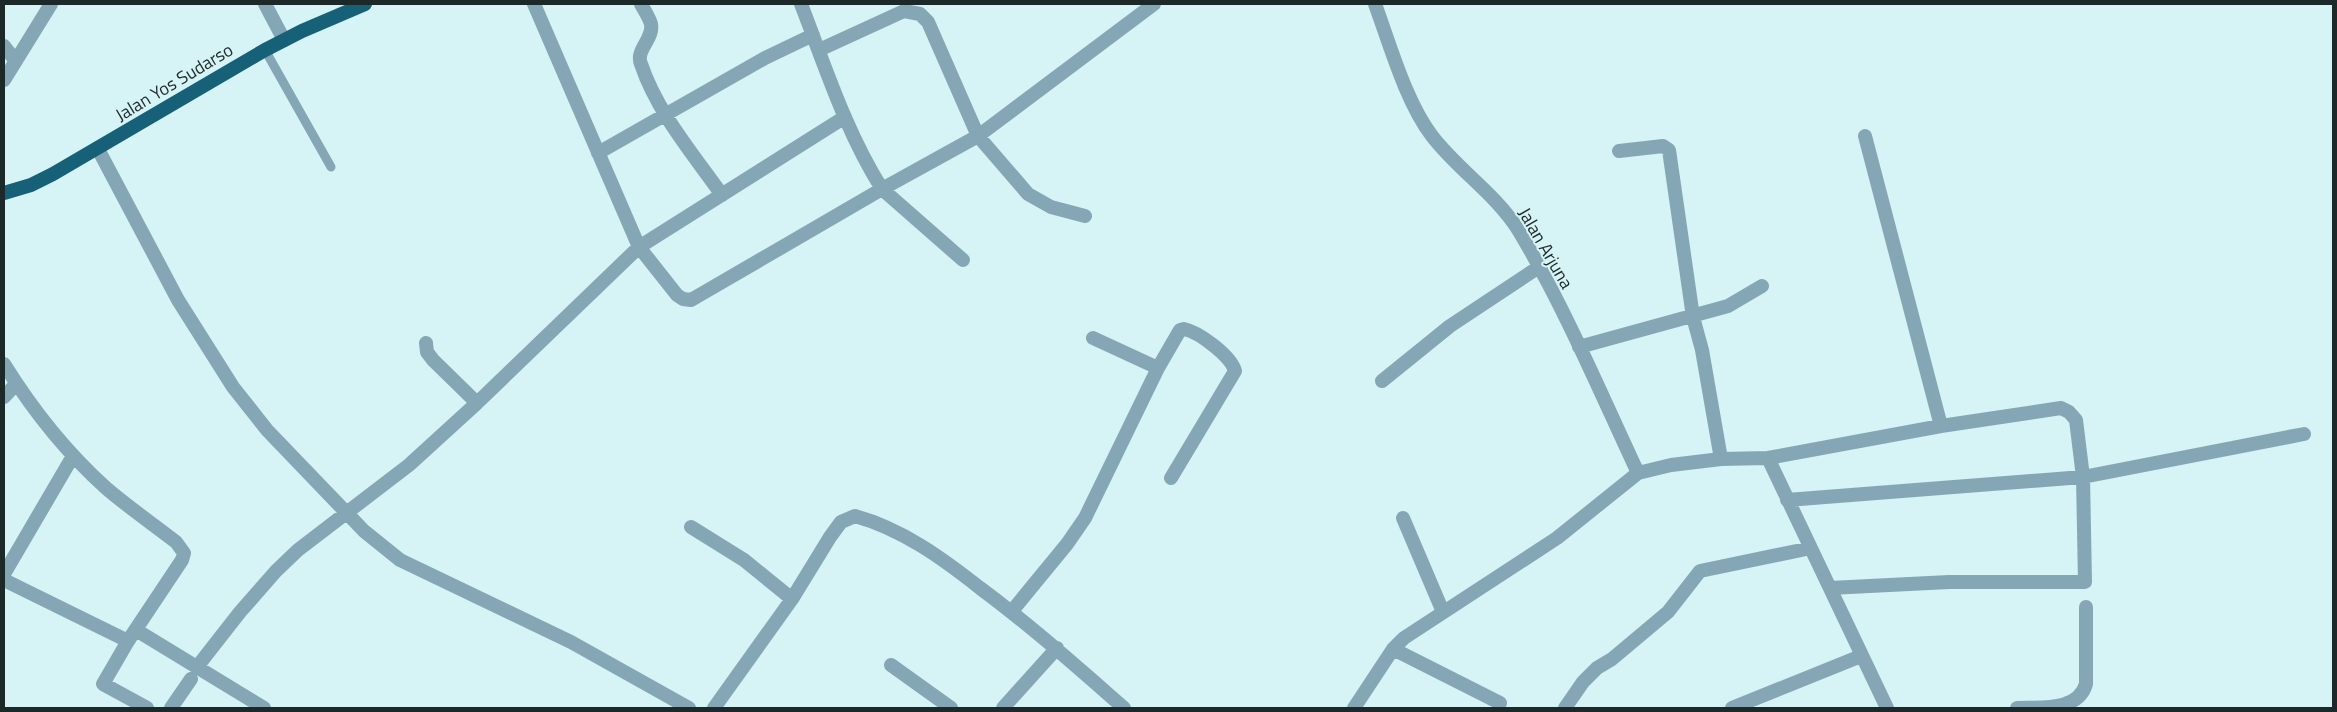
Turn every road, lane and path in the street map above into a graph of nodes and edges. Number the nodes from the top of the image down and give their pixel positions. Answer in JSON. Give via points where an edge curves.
{"nodes":[{"id":1,"x":51,"y":4,"type":"edge"},
{"id":2,"x":265,"y":4,"type":"edge"},
{"id":3,"x":365,"y":4,"type":"edge"},
{"id":4,"x":534,"y":4,"type":"edge"},
{"id":5,"x":640,"y":4,"type":"edge"},
{"id":6,"x":801,"y":4,"type":"edge"},
{"id":7,"x":1154,"y":4,"type":"edge"},
{"id":8,"x":1375,"y":4,"type":"edge"},
{"id":9,"x":813,"y":35,"type":"junction"},
{"id":10,"x":284,"y":40,"type":"junction"},
{"id":11,"x":4,"y":46,"type":"edge"},
{"id":12,"x":265,"y":50,"type":"junction"},
{"id":13,"x":819,"y":50,"type":"junction"},
{"id":14,"x":14,"y":60,"type":"junction"},
{"id":15,"x":4,"y":80,"type":"edge"},
{"id":16,"x":666,"y":114,"type":"junction"},
{"id":17,"x":845,"y":117,"type":"junction"},
{"id":18,"x":978,"y":136,"type":"junction"},
{"id":19,"x":1865,"y":136,"type":"dead end"},
{"id":20,"x":98,"y":149,"type":"junction"},
{"id":21,"x":1619,"y":152,"type":"dead end"},
{"id":22,"x":598,"y":153,"type":"junction"},
{"id":23,"x":331,"y":167,"type":"dead end"},
{"id":24,"x":882,"y":189,"type":"junction"},
{"id":25,"x":4,"y":193,"type":"edge"},
{"id":26,"x":722,"y":195,"type":"junction"},
{"id":27,"x":1085,"y":216,"type":"dead end"},
{"id":28,"x":639,"y":247,"type":"junction"},
{"id":29,"x":962,"y":260,"type":"dead end"},
{"id":30,"x":1539,"y":267,"type":"junction"},
{"id":31,"x":1762,"y":286,"type":"dead end"},
{"id":32,"x":1693,"y":317,"type":"junction"},
{"id":33,"x":1093,"y":338,"type":"dead end"},
{"id":34,"x":426,"y":344,"type":"dead end"},
{"id":35,"x":1579,"y":347,"type":"junction"},
{"id":36,"x":4,"y":364,"type":"edge"},
{"id":37,"x":1158,"y":368,"type":"junction"},
{"id":38,"x":1382,"y":381,"type":"dead end"},
{"id":39,"x":16,"y":384,"type":"junction"},
{"id":40,"x":4,"y":397,"type":"edge"},
{"id":41,"x":477,"y":403,"type":"junction"},
{"id":42,"x":1941,"y":426,"type":"junction"},
{"id":43,"x":2304,"y":434,"type":"dead end"},
{"id":44,"x":73,"y":456,"type":"junction"},
{"id":45,"x":1768,"y":458,"type":"junction"},
{"id":46,"x":1721,"y":459,"type":"junction"},
{"id":47,"x":1638,"y":473,"type":"junction"},
{"id":48,"x":2083,"y":477,"type":"junction"},
{"id":49,"x":1171,"y":478,"type":"dead end"},
{"id":50,"x":1786,"y":500,"type":"junction"},
{"id":51,"x":347,"y":512,"type":"junction"},
{"id":52,"x":1402,"y":518,"type":"dead end"},
{"id":53,"x":691,"y":527,"type":"dead end"},
{"id":54,"x":1811,"y":548,"type":"junction"},
{"id":55,"x":4,"y":574,"type":"edge"},
{"id":56,"x":4,"y":580,"type":"edge"},
{"id":57,"x":1830,"y":588,"type":"junction"},
{"id":58,"x":792,"y":599,"type":"junction"},
{"id":59,"x":2086,"y":607,"type":"dead end"},
{"id":60,"x":1012,"y":612,"type":"junction"},
{"id":61,"x":1443,"y":612,"type":"junction"},
{"id":62,"x":132,"y":636,"type":"junction"},
{"id":63,"x":1057,"y":648,"type":"junction"},
{"id":64,"x":1393,"y":649,"type":"junction"},
{"id":65,"x":1862,"y":656,"type":"junction"},
{"id":66,"x":891,"y":665,"type":"dead end"},
{"id":67,"x":194,"y":673,"type":"junction"},
{"id":68,"x":1500,"y":703,"type":"dead end"},
{"id":69,"x":147,"y":708,"type":"edge"},
{"id":70,"x":171,"y":708,"type":"edge"},
{"id":71,"x":264,"y":708,"type":"edge"},
{"id":72,"x":689,"y":708,"type":"edge"},
{"id":73,"x":714,"y":708,"type":"edge"},
{"id":74,"x":952,"y":708,"type":"edge"},
{"id":75,"x":1003,"y":708,"type":"edge"},
{"id":76,"x":1124,"y":708,"type":"edge"},
{"id":77,"x":1354,"y":708,"type":"edge"},
{"id":78,"x":1565,"y":708,"type":"edge"},
{"id":79,"x":1732,"y":708,"type":"edge"},
{"id":80,"x":1887,"y":708,"type":"edge"},
{"id":81,"x":2017,"y":708,"type":"edge"}],
"edges":[{"from":1,"to":14,"type":"street"},
{"from":2,"to":10,"type":"street"},
{"from":3,"to":10,"type":"highway","name":"Jalan Yos Sudarso"},
{"from":4,"to":22,"type":"street"},
{"from":5,"to":16,"type":"street","via":[[651,25],[640,62]]},
{"from":6,"to":9,"type":"street"},
{"from":7,"to":18,"type":"street"},
{"from":8,"to":30,"type":"street","name":"Jalan Arjuna","via":[[1422,122],[1518,229]]},
{"from":9,"to":13,"type":"street"},
{"from":9,"to":16,"type":"street"},
{"from":10,"to":12,"type":"highway","name":"Jalan Yos Sudarso"},
{"from":11,"to":14,"type":"street"},
{"from":12,"to":20,"type":"highway","name":"Jalan Yos Sudarso"},
{"from":12,"to":23,"type":"lane"},
{"from":13,"to":17,"type":"street"},
{"from":13,"to":18,"type":"street","via":[[904,11],[920,14],[928,22]]},
{"from":14,"to":15,"type":"street"},
{"from":16,"to":22,"type":"street"},
{"from":16,"to":26,"type":"street"},
{"from":17,"to":24,"type":"street"},
{"from":17,"to":26,"type":"street"},
{"from":18,"to":24,"type":"street"},
{"from":18,"to":27,"type":"street","via":[[1028,194],[1051,207]]},
{"from":19,"to":42,"type":"street"},
{"from":20,"to":25,"type":"highway","name":"Jalan Yos Sudarso","via":[[31,185]]},
{"from":20,"to":51,"type":"street","via":[[178,300],[217,364],[261,423]]},
{"from":21,"to":32,"type":"street","via":[[1663,146],[1669,150]]},
{"from":22,"to":28,"type":"street"},
{"from":24,"to":28,"type":"street","via":[[692,300],[677,295]]},
{"from":24,"to":29,"type":"street"},
{"from":26,"to":28,"type":"street"},
{"from":28,"to":41,"type":"street"},
{"from":30,"to":35,"type":"street","name":"Jalan Arjuna"},
{"from":30,"to":38,"type":"street","via":[[1450,326]]},
{"from":31,"to":32,"type":"street","via":[[1728,306]]},
{"from":32,"to":35,"type":"street"},
{"from":32,"to":46,"type":"street"},
{"from":33,"to":37,"type":"street"},
{"from":34,"to":41,"type":"street","via":[[433,360]]},
{"from":35,"to":47,"type":"street","name":"Jalan Arjuna"},
{"from":36,"to":39,"type":"street"},
{"from":37,"to":49,"type":"street","via":[[1180,330],[1184,329],[1225,356],[1233,363],[1235,371]]},
{"from":37,"to":60,"type":"street","via":[[1085,518]]},
{"from":39,"to":40,"type":"street"},
{"from":39,"to":44,"type":"street"},
{"from":41,"to":51,"type":"street","via":[[409,464]]},
{"from":42,"to":45,"type":"street"},
{"from":42,"to":48,"type":"street","via":[[2046,410],[2066,410],[2076,420]]},
{"from":43,"to":48,"type":"street"},
{"from":44,"to":55,"type":"street"},
{"from":44,"to":62,"type":"street","via":[[184,552],[182,560]]},
{"from":45,"to":46,"type":"street"},
{"from":45,"to":50,"type":"street"},
{"from":46,"to":47,"type":"street"},
{"from":47,"to":61,"type":"street","via":[[1557,538]]},
{"from":48,"to":50,"type":"street"},
{"from":48,"to":57,"type":"street","via":[[2086,582],[1948,582]]},
{"from":50,"to":54,"type":"street"},
{"from":51,"to":67,"type":"street","via":[[298,550],[259,589]]},
{"from":51,"to":72,"type":"street","via":[[364,531],[400,560],[571,642]]},
{"from":52,"to":61,"type":"street"},
{"from":53,"to":58,"type":"street","via":[[751,565]]},
{"from":54,"to":57,"type":"street"},
{"from":54,"to":78,"type":"street","via":[[1700,572],[1668,612],[1583,682]]},
{"from":56,"to":62,"type":"street"},
{"from":57,"to":65,"type":"street"},
{"from":58,"to":60,"type":"street","via":[[841,522],[855,516],[934,552]]},
{"from":58,"to":73,"type":"street"},
{"from":59,"to":81,"type":"street","via":[[2086,684],[2083,692],[2076,700],[2063,705]]},
{"from":60,"to":63,"type":"street"},
{"from":61,"to":64,"type":"street"},
{"from":62,"to":67,"type":"street"},
{"from":62,"to":69,"type":"street","via":[[103,684]]},
{"from":63,"to":75,"type":"street"},
{"from":63,"to":76,"type":"street"},
{"from":64,"to":68,"type":"street"},
{"from":64,"to":77,"type":"street"},
{"from":65,"to":79,"type":"street"},
{"from":65,"to":80,"type":"street"},
{"from":66,"to":74,"type":"street"},
{"from":67,"to":70,"type":"street"},
{"from":67,"to":71,"type":"street"}]}
